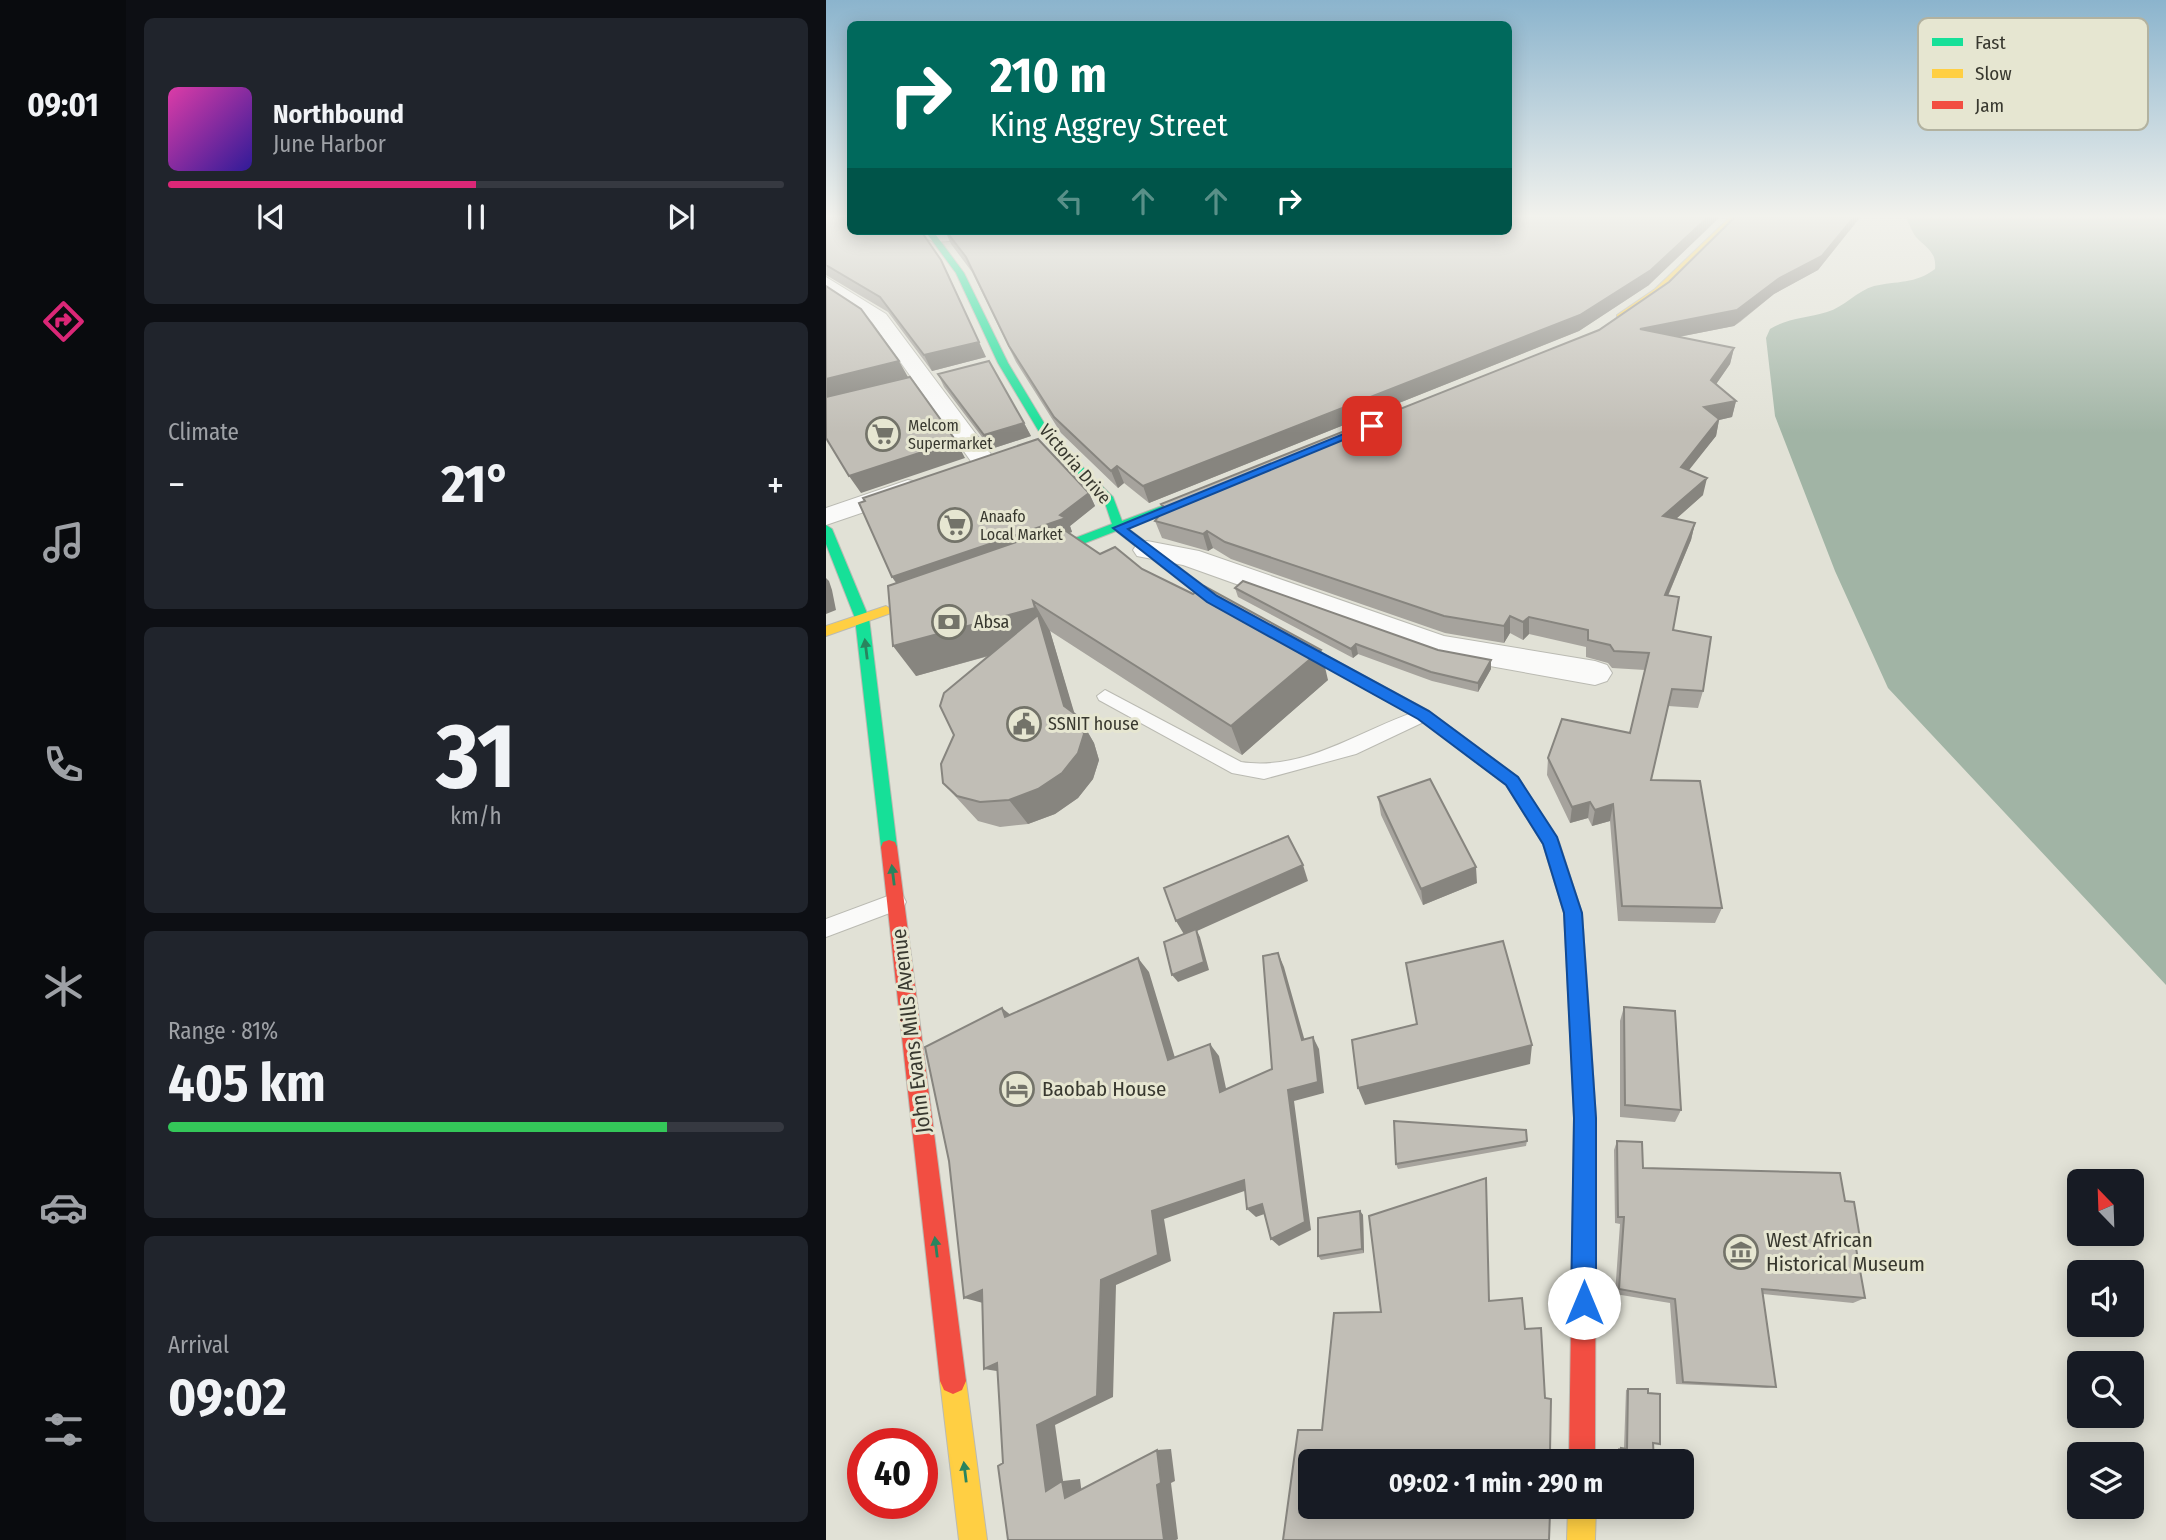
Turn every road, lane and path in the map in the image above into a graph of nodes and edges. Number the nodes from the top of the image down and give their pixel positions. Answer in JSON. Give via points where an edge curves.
{"nodes":[{"id":1,"x":834,"y":289,"type":"edge"},
{"id":2,"x":968,"y":289,"type":"edge"},
{"id":3,"x":1660,"y":289,"type":"edge"},
{"id":4,"x":1604,"y":328,"type":"edge"},
{"id":5,"x":1003,"y":363,"type":"junction"},
{"id":6,"x":977,"y":370,"type":"edge"},
{"id":7,"x":951,"y":376,"type":"edge"},
{"id":8,"x":925,"y":383,"type":"junction"},
{"id":9,"x":901,"y":389,"type":"edge"},
{"id":10,"x":1049,"y":440,"type":"junction"},
{"id":11,"x":984,"y":462,"type":"junction"},
{"id":12,"x":958,"y":471,"type":"edge"},
{"id":13,"x":932,"y":480,"type":"edge"},
{"id":14,"x":1220,"y":487,"type":"edge"},
{"id":15,"x":826,"y":517,"type":"edge"},
{"id":16,"x":1119,"y":528,"type":"junction"},
{"id":17,"x":826,"y":529,"type":"edge"},
{"id":18,"x":1147,"y":550,"type":"junction"},
{"id":19,"x":1017,"y":564,"type":"edge"},
{"id":20,"x":901,"y":604,"type":"edge"},
{"id":21,"x":862,"y":618,"type":"junction"},
{"id":22,"x":826,"y":631,"type":"edge"},
{"id":23,"x":1595,"y":673,"type":"dead end"},
{"id":24,"x":1105,"y":696,"type":"dead end"},
{"id":25,"x":1424,"y":715,"type":"junction"},
{"id":26,"x":896,"y":902,"type":"junction"},
{"id":27,"x":826,"y":928,"type":"edge"},
{"id":28,"x":1582,"y":1449,"type":"edge"},
{"id":29,"x":1582,"y":1519,"type":"edge"},
{"id":30,"x":973,"y":1540,"type":"edge"},
{"id":31,"x":1581,"y":1540,"type":"edge"}],
"edges":[{"from":1,"to":8,"type":"street","via":[[879,318]]},
{"from":2,"to":5,"type":"street","name":"Victoria Drive"},
{"from":3,"to":4,"type":"street"},
{"from":5,"to":6,"type":"street"},
{"from":5,"to":10,"type":"street","name":"Victoria Drive"},
{"from":7,"to":8,"type":"street"},
{"from":8,"to":9,"type":"street"},
{"from":8,"to":11,"type":"street"},
{"from":10,"to":11,"type":"street"},
{"from":10,"to":16,"type":"street","name":"Victoria Drive","via":[[1109,499]]},
{"from":11,"to":12,"type":"street"},
{"from":13,"to":15,"type":"street"},
{"from":14,"to":16,"type":"street"},
{"from":16,"to":18,"type":"street","name":"Victoria Drive"},
{"from":16,"to":19,"type":"street"},
{"from":17,"to":21,"type":"street","name":"John Evans Mills Avenue"},
{"from":18,"to":23,"type":"street","via":[[1189,557],[1440,646]]},
{"from":18,"to":25,"type":"street","name":"Victoria Drive","via":[[1212,599]]},
{"from":20,"to":21,"type":"street"},
{"from":21,"to":22,"type":"street"},
{"from":26,"to":21,"type":"street","name":"John Evans Mills Avenue","one_way":true},
{"from":24,"to":25,"type":"lane","via":[[1238,768],[1264,772],[1350,750]]},
{"from":25,"to":28,"type":"street","name":"Victoria Drive","via":[[1512,781],[1551,842],[1573,913],[1585,1118]]},
{"from":26,"to":27,"type":"lane"},
{"from":30,"to":26,"type":"street","name":"John Evans Mills Avenue","one_way":true},
{"from":29,"to":31,"type":"street"}]}
